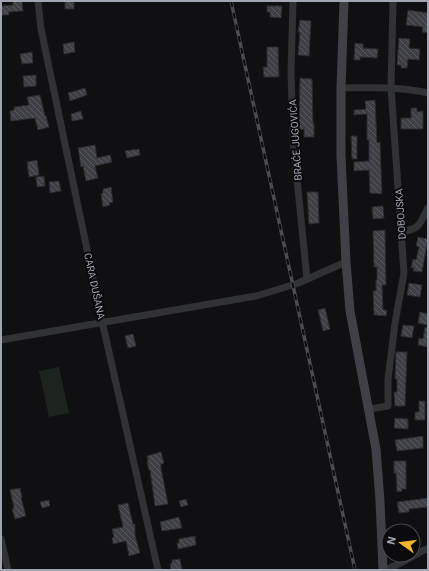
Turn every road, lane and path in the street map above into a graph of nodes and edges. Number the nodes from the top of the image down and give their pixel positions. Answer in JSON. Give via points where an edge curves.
{"nodes":[{"id":1,"x":38,"y":1,"type":"edge"},
{"id":2,"x":293,"y":1,"type":"edge"},
{"id":3,"x":344,"y":1,"type":"edge"},
{"id":4,"x":393,"y":1,"type":"edge"},
{"id":5,"x":341,"y":88,"type":"junction"},
{"id":6,"x":391,"y":88,"type":"junction"},
{"id":7,"x":428,"y":93,"type":"edge"},
{"id":8,"x":428,"y":208,"type":"edge"},
{"id":9,"x":401,"y":232,"type":"junction"},
{"id":10,"x":346,"y":262,"type":"junction"},
{"id":11,"x":307,"y":279,"type":"junction"},
{"id":12,"x":102,"y":321,"type":"junction"},
{"id":13,"x":1,"y":340,"type":"edge"},
{"id":14,"x":369,"y":409,"type":"junction"},
{"id":15,"x":1,"y":539,"type":"edge"},
{"id":16,"x":428,"y":549,"type":"edge"},
{"id":17,"x":8,"y":570,"type":"edge"},
{"id":18,"x":158,"y":570,"type":"edge"},
{"id":19,"x":384,"y":570,"type":"edge"}],
"edges":[{"from":1,"to":12,"type":"street","name":"CARA DUŠANA","via":[[47,62]]},
{"from":2,"to":11,"type":"street","name":"BRAĆE JUGOVIĆA","via":[[293,139]]},
{"from":3,"to":5,"type":"main road"},
{"from":4,"to":6,"type":"street","name":"DOBOJSKA"},
{"from":5,"to":6,"type":"street"},
{"from":5,"to":10,"type":"main road"},
{"from":6,"to":7,"type":"street"},
{"from":6,"to":9,"type":"street","name":"DOBOJSKA"},
{"from":8,"to":9,"type":"street","via":[[417,228]]},
{"from":9,"to":14,"type":"street","name":"DOBOJSKA","via":[[404,273],[388,378],[388,406]]},
{"from":10,"to":11,"type":"street"},
{"from":10,"to":14,"type":"main road","via":[[350,311]]},
{"from":11,"to":12,"type":"street","via":[[256,296]]},
{"from":12,"to":13,"type":"street"},
{"from":12,"to":18,"type":"street","name":"CARA DUŠANA"},
{"from":14,"to":19,"type":"main road","via":[[376,450]]},
{"from":15,"to":17,"type":"street"},
{"from":16,"to":19,"type":"street"}]}
